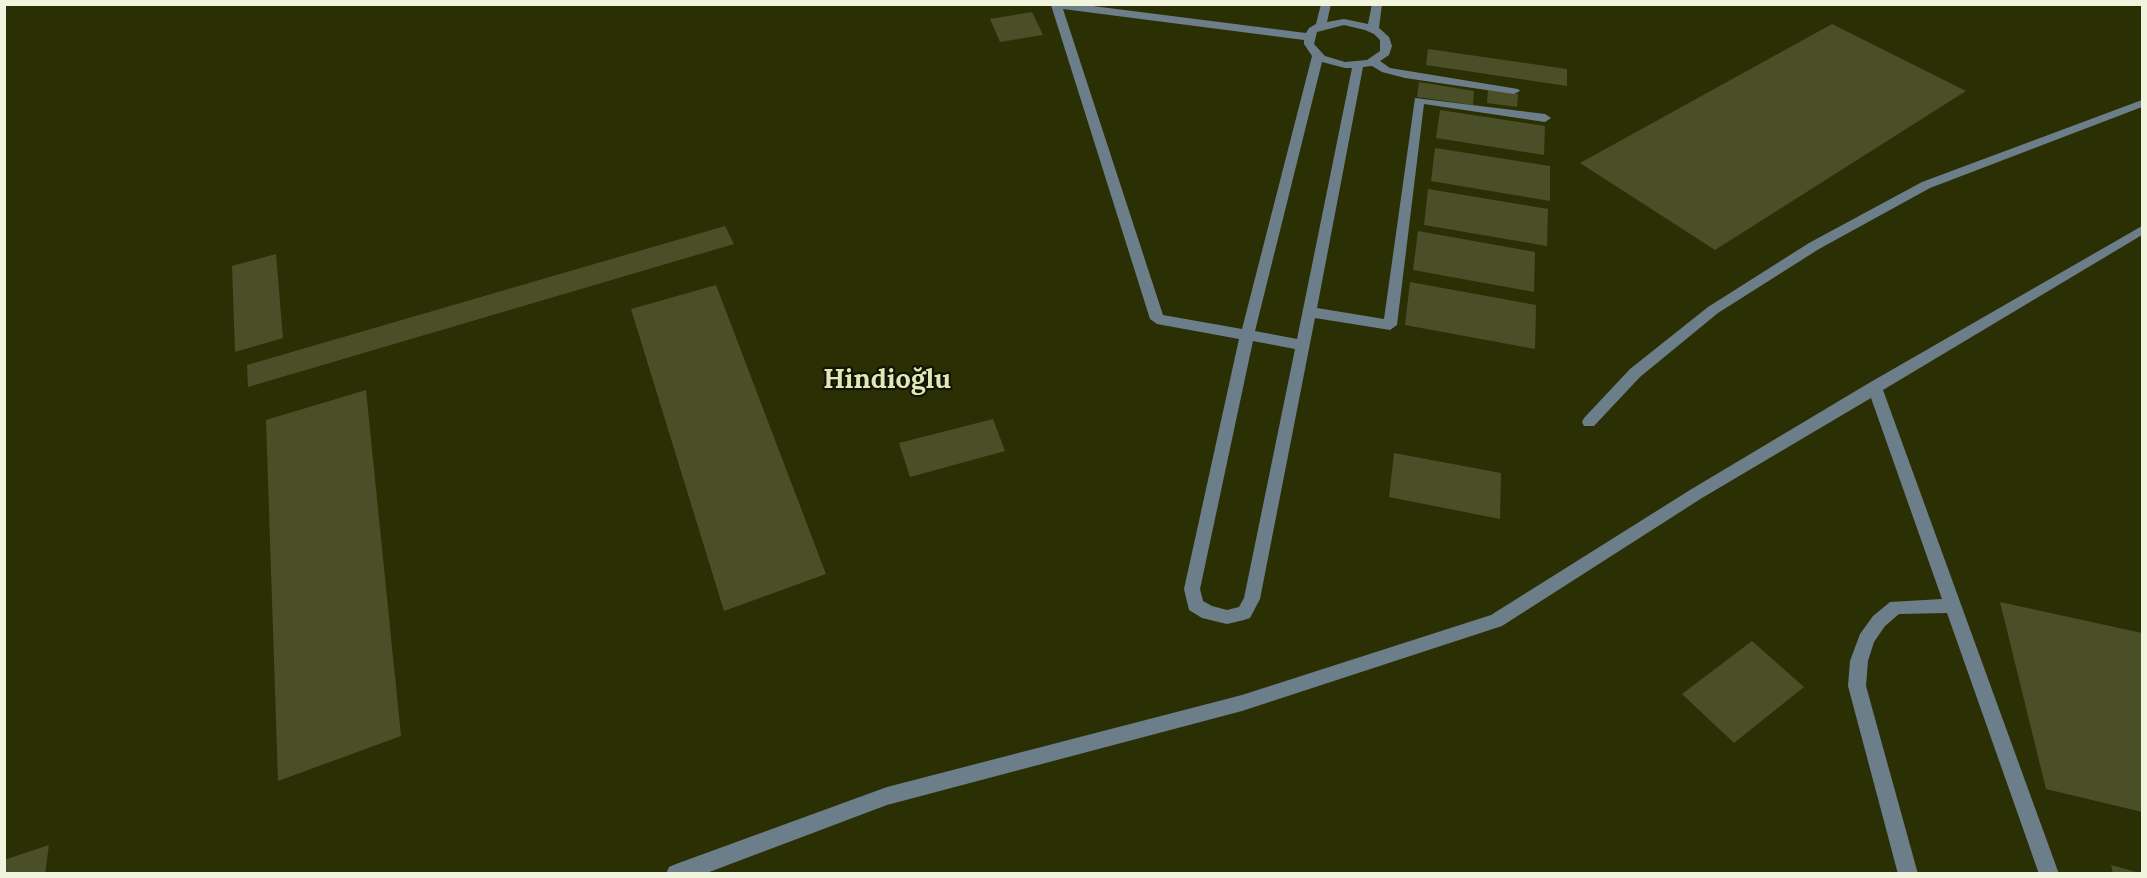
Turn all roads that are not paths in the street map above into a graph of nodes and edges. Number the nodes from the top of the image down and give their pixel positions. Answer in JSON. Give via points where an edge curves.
{"nodes":[{"id":1,"x":1326,"y":4,"type":"edge"},
{"id":2,"x":1377,"y":4,"type":"edge"},
{"id":3,"x":1056,"y":5,"type":"edge"},
{"id":4,"x":1321,"y":26,"type":"junction"},
{"id":5,"x":1373,"y":29,"type":"junction"},
{"id":6,"x":1309,"y":37,"type":"junction"},
{"id":7,"x":1318,"y":55,"type":"junction"},
{"id":8,"x":1374,"y":62,"type":"junction"},
{"id":9,"x":1358,"y":66,"type":"junction"},
{"id":10,"x":1514,"y":91,"type":"dead end"},
{"id":11,"x":2142,"y":103,"type":"edge"},
{"id":12,"x":1545,"y":118,"type":"dead end"},
{"id":13,"x":2142,"y":230,"type":"edge"},
{"id":14,"x":1310,"y":312,"type":"junction"},
{"id":15,"x":1247,"y":335,"type":"junction"},
{"id":16,"x":1303,"y":345,"type":"junction"},
{"id":17,"x":1874,"y":387,"type":"junction"},
{"id":18,"x":1589,"y":422,"type":"dead end"},
{"id":19,"x":1953,"y":606,"type":"junction"},
{"id":20,"x":676,"y":873,"type":"edge"},
{"id":21,"x":1908,"y":873,"type":"edge"},
{"id":22,"x":2049,"y":873,"type":"edge"}],
"edges":[{"from":1,"to":4,"type":"street"},
{"from":2,"to":5,"type":"street"},
{"from":3,"to":6,"type":"street"},
{"from":3,"to":15,"type":"street","via":[[1157,320]]},
{"from":4,"to":5,"type":"street","via":[[1344,22]]},
{"from":4,"to":6,"type":"street"},
{"from":5,"to":8,"type":"street","via":[[1387,46]]},
{"from":6,"to":7,"type":"street","via":[[1309,44]]},
{"from":7,"to":9,"type":"street","via":[[1332,62]]},
{"from":7,"to":15,"type":"street"},
{"from":8,"to":9,"type":"street"},
{"from":8,"to":10,"type":"street","via":[[1405,75]]},
{"from":9,"to":14,"type":"street"},
{"from":11,"to":18,"type":"street","via":[[1926,185],[1814,246],[1713,310],[1635,373]]},
{"from":12,"to":14,"type":"street","via":[[1419,100],[1390,325]]},
{"from":13,"to":17,"type":"street"},
{"from":14,"to":16,"type":"street"},
{"from":15,"to":16,"type":"street"},
{"from":15,"to":16,"type":"street","via":[[1192,589],[1195,605],[1227,617],[1244,613],[1252,599]]},
{"from":17,"to":19,"type":"street"},
{"from":17,"to":20,"type":"street","via":[[1496,621],[1242,703],[887,796]]},
{"from":19,"to":21,"type":"street","via":[[1896,607],[1866,639],[1859,661],[1857,686]]},
{"from":19,"to":22,"type":"street"}]}
